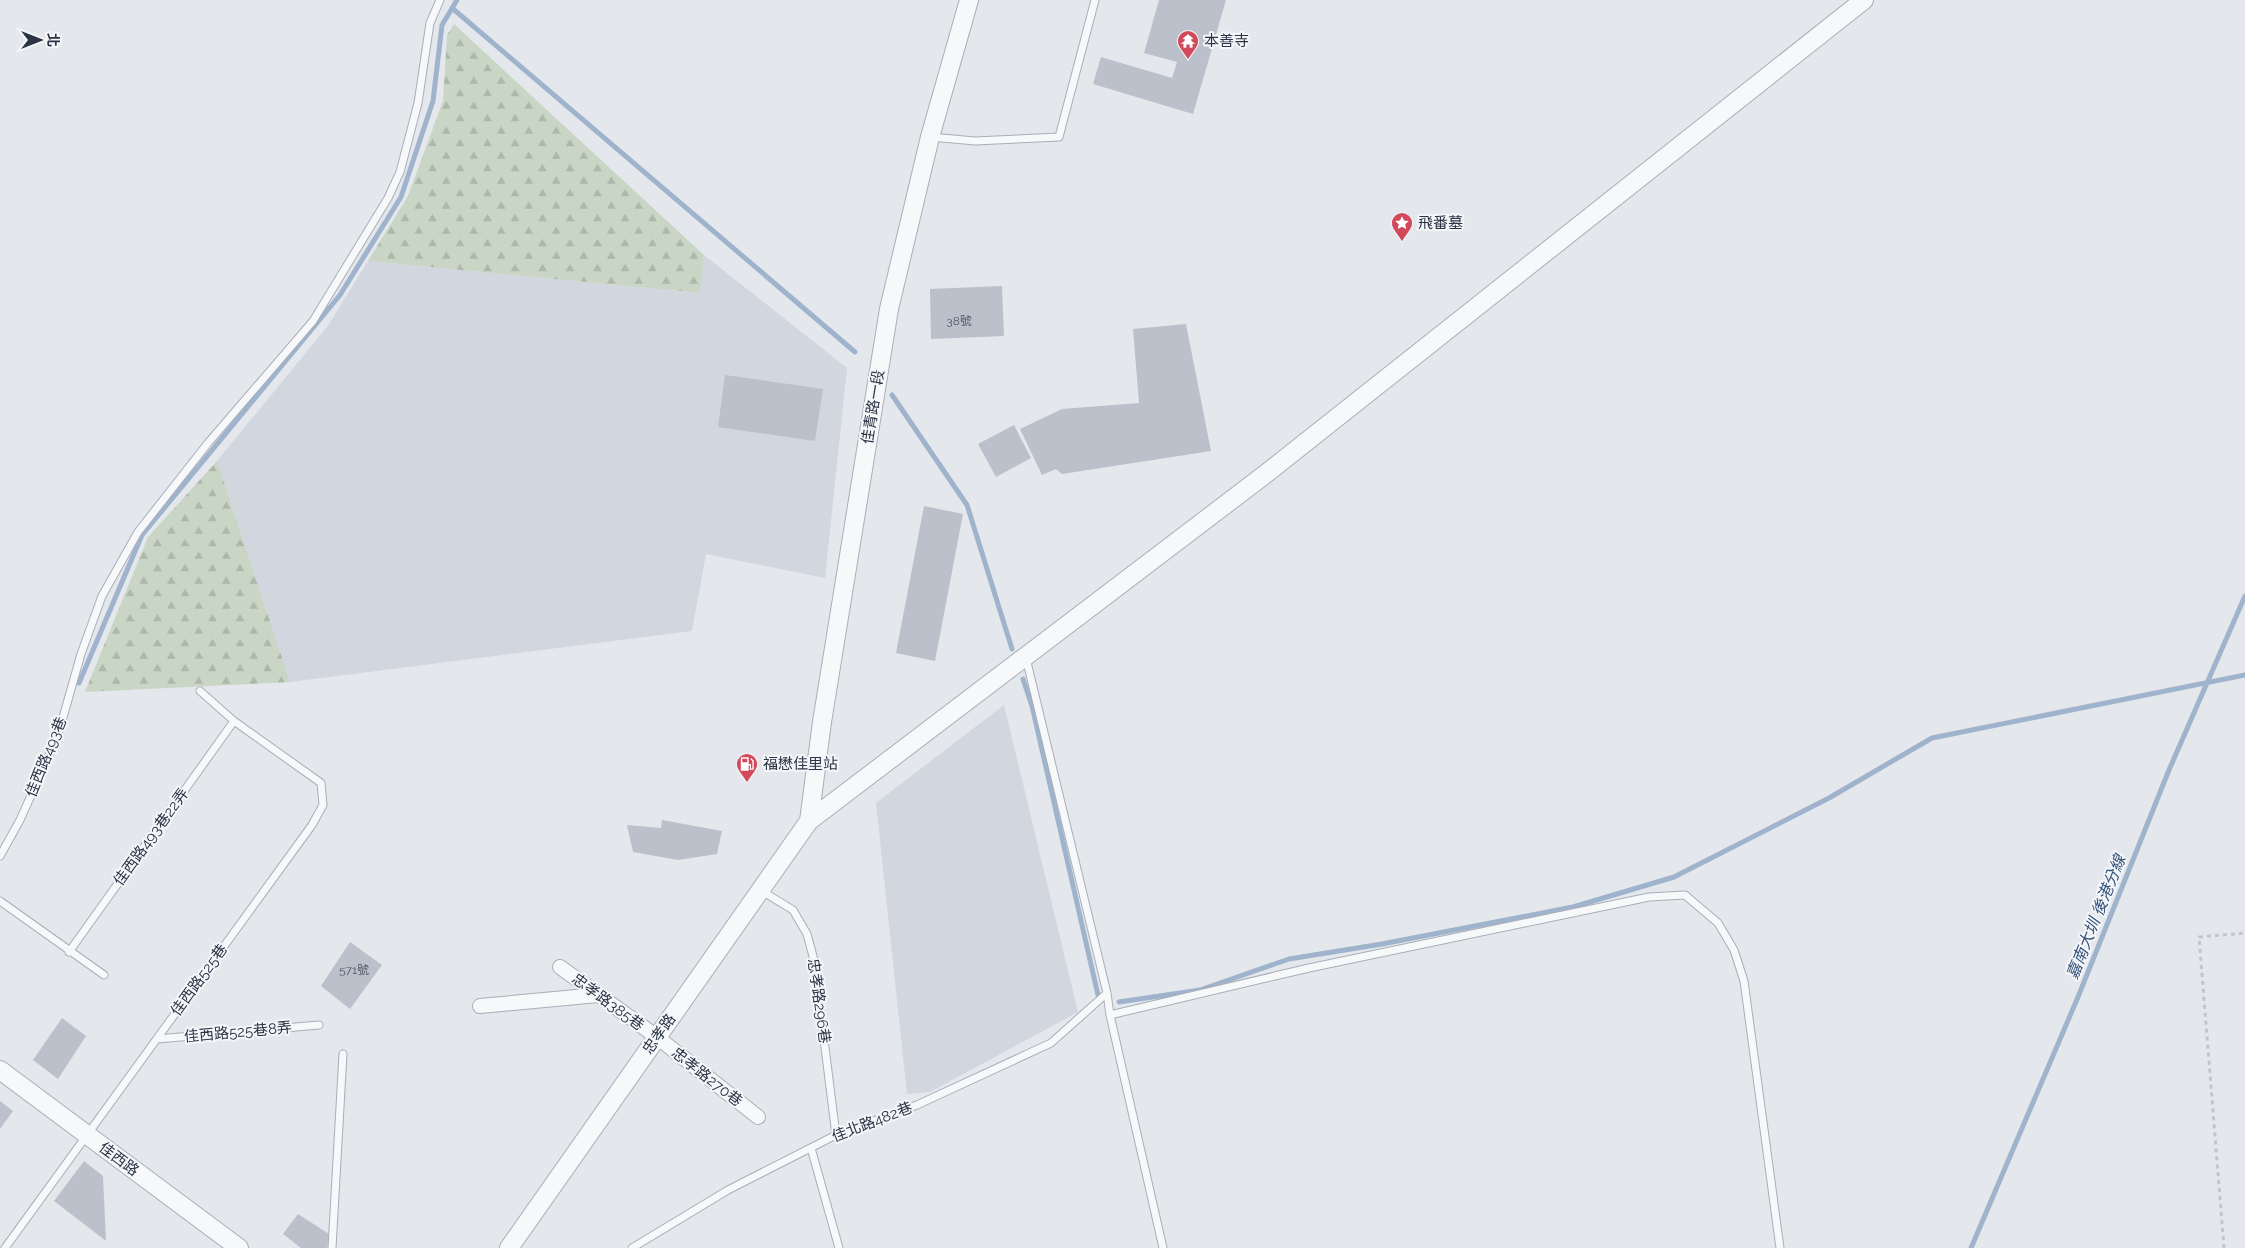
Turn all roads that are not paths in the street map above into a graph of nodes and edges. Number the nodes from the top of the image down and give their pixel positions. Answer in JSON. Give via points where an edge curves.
{"nodes":[{"id":1,"x":440,"y":0,"type":"edge"},
{"id":2,"x":970,"y":0,"type":"edge"},
{"id":3,"x":1095,"y":0,"type":"edge"},
{"id":4,"x":1864,"y":0,"type":"edge"},
{"id":5,"x":930,"y":137,"type":"junction"},
{"id":6,"x":1026,"y":658,"type":"junction"},
{"id":7,"x":200,"y":691,"type":"dead end"},
{"id":8,"x":234,"y":721,"type":"junction"},
{"id":9,"x":809,"y":821,"type":"junction"},
{"id":10,"x":0,"y":856,"type":"edge"},
{"id":11,"x":760,"y":890,"type":"junction"},
{"id":12,"x":0,"y":901,"type":"edge"},
{"id":13,"x":69,"y":952,"type":"junction"},
{"id":14,"x":560,"y":967,"type":"dead end"},
{"id":15,"x":104,"y":976,"type":"dead end"},
{"id":16,"x":1107,"y":993,"type":"junction"},
{"id":17,"x":598,"y":994,"type":"junction"},
{"id":18,"x":480,"y":1006,"type":"dead end"},
{"id":19,"x":1110,"y":1015,"type":"junction"},
{"id":20,"x":319,"y":1025,"type":"dead end"},
{"id":21,"x":657,"y":1037,"type":"junction"},
{"id":22,"x":157,"y":1038,"type":"junction"},
{"id":23,"x":343,"y":1054,"type":"dead end"},
{"id":24,"x":0,"y":1070,"type":"edge"},
{"id":25,"x":758,"y":1117,"type":"dead end"},
{"id":26,"x":86,"y":1135,"type":"junction"},
{"id":27,"x":836,"y":1135,"type":"junction"},
{"id":28,"x":811,"y":1148,"type":"junction"},
{"id":29,"x":231,"y":1246,"type":"edge"},
{"id":30,"x":5,"y":1248,"type":"edge"},
{"id":31,"x":332,"y":1248,"type":"edge"},
{"id":32,"x":509,"y":1248,"type":"edge"},
{"id":33,"x":632,"y":1248,"type":"edge"},
{"id":34,"x":839,"y":1248,"type":"edge"},
{"id":35,"x":1162,"y":1248,"type":"edge"},
{"id":36,"x":1780,"y":1248,"type":"edge"}],
"edges":[{"from":1,"to":10,"type":"lane","name":"佳西路493巷","via":[[430,23],[418,103],[400,172],[388,198],[313,322],[208,443],[138,532],[102,596],[81,654],[58,735]]},
{"from":2,"to":5,"type":"street","name":"佳青路一段"},
{"from":3,"to":5,"type":"lane","via":[[1059,136],[975,141]]},
{"from":4,"to":6,"type":"street","via":[[1271,470]]},
{"from":5,"to":9,"type":"street","name":"佳青路一段","via":[[889,309],[823,712]]},
{"from":6,"to":9,"type":"street"},
{"from":6,"to":16,"type":"lane"},
{"from":7,"to":8,"type":"lane","name":"佳西路525巷"},
{"from":8,"to":13,"type":"lane","name":"佳西路493巷22弄"},
{"from":8,"to":22,"type":"lane","name":"佳西路525巷","via":[[321,783],[324,804],[312,826]]},
{"from":9,"to":11,"type":"street","name":"忠孝路"},
{"from":11,"to":21,"type":"street","name":"忠孝路"},
{"from":11,"to":27,"type":"lane","name":"忠孝路296巷","via":[[793,910],[807,934],[814,960]]},
{"from":12,"to":13,"type":"lane"},
{"from":13,"to":15,"type":"lane"},
{"from":14,"to":17,"type":"street","name":"忠孝路385巷"},
{"from":16,"to":19,"type":"lane"},
{"from":16,"to":27,"type":"lane","name":"佳北路482巷","via":[[1051,1043],[917,1105]]},
{"from":17,"to":18,"type":"street"},
{"from":17,"to":21,"type":"street","name":"忠孝路385巷"},
{"from":19,"to":35,"type":"lane"},
{"from":19,"to":36,"type":"lane","via":[[1309,968],[1610,905],[1649,897],[1684,895],[1718,923],[1734,950],[1744,981]]},
{"from":20,"to":22,"type":"lane","name":"佳西路525巷8弄"},
{"from":21,"to":25,"type":"street","name":"忠孝路270巷"},
{"from":21,"to":32,"type":"street","name":"忠孝路"},
{"from":22,"to":26,"type":"lane","name":"佳西路525巷"},
{"from":23,"to":31,"type":"lane"},
{"from":24,"to":26,"type":"street","name":"佳西路"},
{"from":26,"to":29,"type":"street","name":"佳西路"},
{"from":26,"to":30,"type":"lane","name":"佳西路525巷"},
{"from":27,"to":28,"type":"lane","name":"佳北路482巷"},
{"from":28,"to":33,"type":"lane","name":"佳北路482巷","via":[[728,1190]]},
{"from":28,"to":34,"type":"lane"}]}
